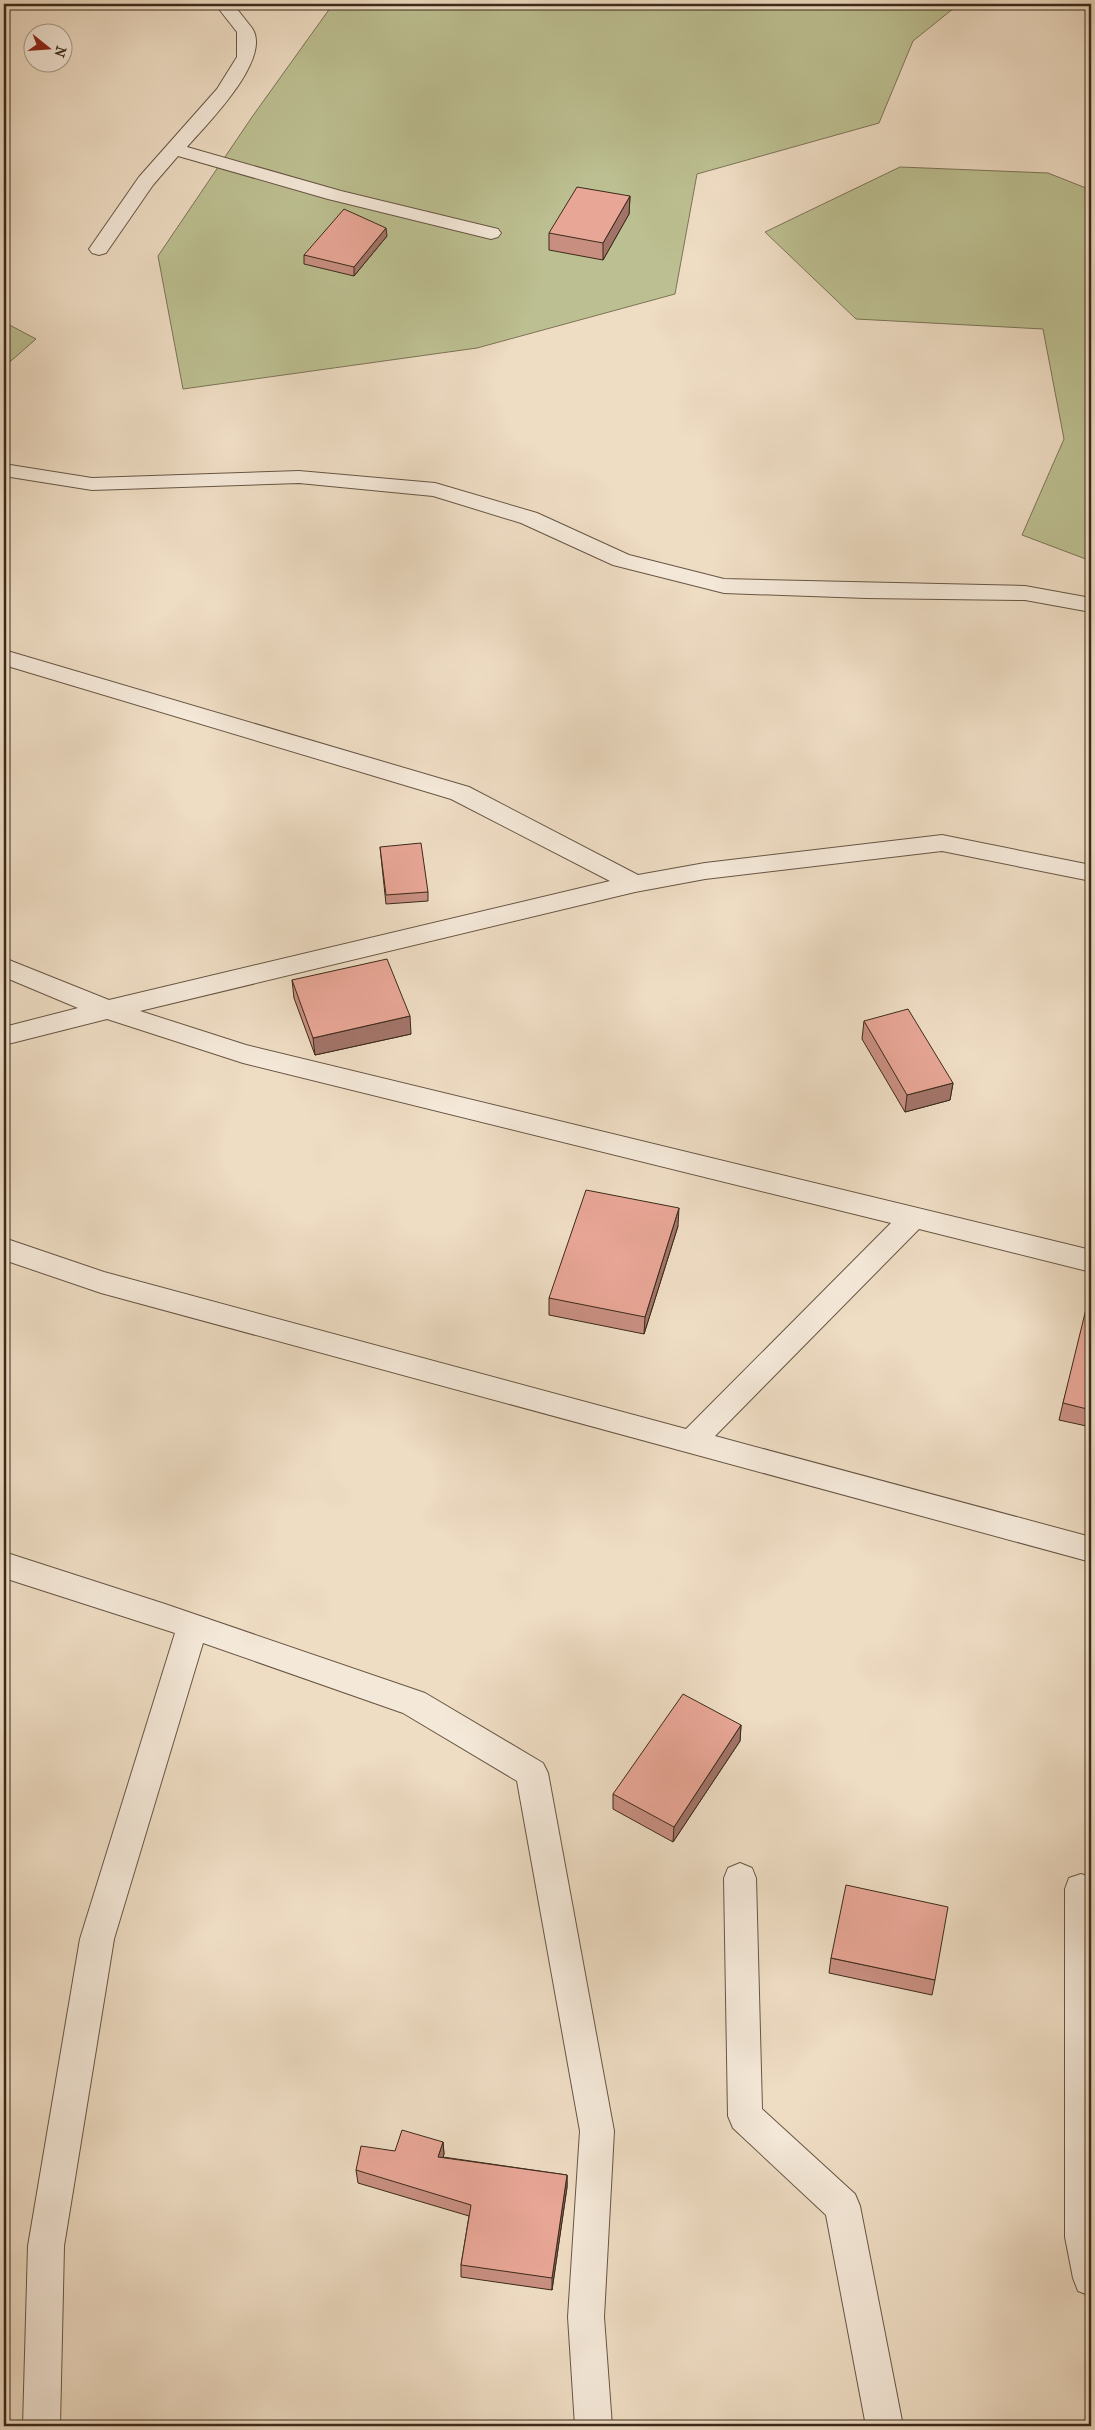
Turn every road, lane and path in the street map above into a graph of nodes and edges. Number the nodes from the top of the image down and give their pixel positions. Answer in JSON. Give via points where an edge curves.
{"nodes":[{"id":1,"x":224,"y":4,"type":"edge"},
{"id":2,"x":174,"y":149,"type":"junction"},
{"id":3,"x":491,"y":233,"type":"dead end"},
{"id":4,"x":99,"y":249,"type":"dead end"},
{"id":5,"x":4,"y":470,"type":"edge"},
{"id":6,"x":1091,"y":605,"type":"edge"},
{"id":7,"x":4,"y":657,"type":"edge"},
{"id":8,"x":1091,"y":873,"type":"edge"},
{"id":9,"x":635,"y":884,"type":"junction"},
{"id":10,"x":4,"y":967,"type":"edge"},
{"id":11,"x":108,"y":1010,"type":"junction"},
{"id":12,"x":4,"y":1036,"type":"edge"},
{"id":13,"x":914,"y":1217,"type":"junction"},
{"id":14,"x":4,"y":1249,"type":"edge"},
{"id":15,"x":1091,"y":1261,"type":"edge"},
{"id":16,"x":691,"y":1442,"type":"junction"},
{"id":17,"x":1091,"y":1550,"type":"edge"},
{"id":18,"x":4,"y":1565,"type":"edge"},
{"id":19,"x":192,"y":1627,"type":"junction"},
{"id":20,"x":740,"y":1878,"type":"dead end"},
{"id":21,"x":1091,"y":1892,"type":"edge"},
{"id":22,"x":1091,"y":2278,"type":"edge"},
{"id":23,"x":41,"y":2426,"type":"edge"},
{"id":24,"x":594,"y":2426,"type":"edge"},
{"id":25,"x":885,"y":2426,"type":"edge"}],
"edges":[{"from":1,"to":2,"type":"street","via":[[246,32],[246,57],[225,92]]},
{"from":2,"to":3,"type":"street","via":[[335,195]]},
{"from":2,"to":4,"type":"street","via":[[146,180]]},
{"from":5,"to":6,"type":"street","via":[[92,484],[299,477],[435,490],[529,518],[621,560],[724,586],[1025,593]]},
{"from":7,"to":9,"type":"street","via":[[460,793]]},
{"from":8,"to":9,"type":"street","via":[[942,843],[705,871]]},
{"from":9,"to":11,"type":"street"},
{"from":10,"to":11,"type":"street"},
{"from":11,"to":12,"type":"street"},
{"from":11,"to":13,"type":"street","via":[[243,1054]]},
{"from":13,"to":15,"type":"street"},
{"from":13,"to":16,"type":"street"},
{"from":14,"to":16,"type":"street","via":[[101,1282]]},
{"from":16,"to":17,"type":"street"},
{"from":18,"to":19,"type":"street"},
{"from":19,"to":23,"type":"street","via":[[97,1939],[46,2246]]},
{"from":19,"to":24,"type":"street","via":[[414,1704],[532,1773],[597,2131],[586,2317]]},
{"from":20,"to":25,"type":"street","via":[[745,2116],[842,2206]]},
{"from":21,"to":22,"type":"street","via":[[1081,1890],[1083,2237]]}]}
